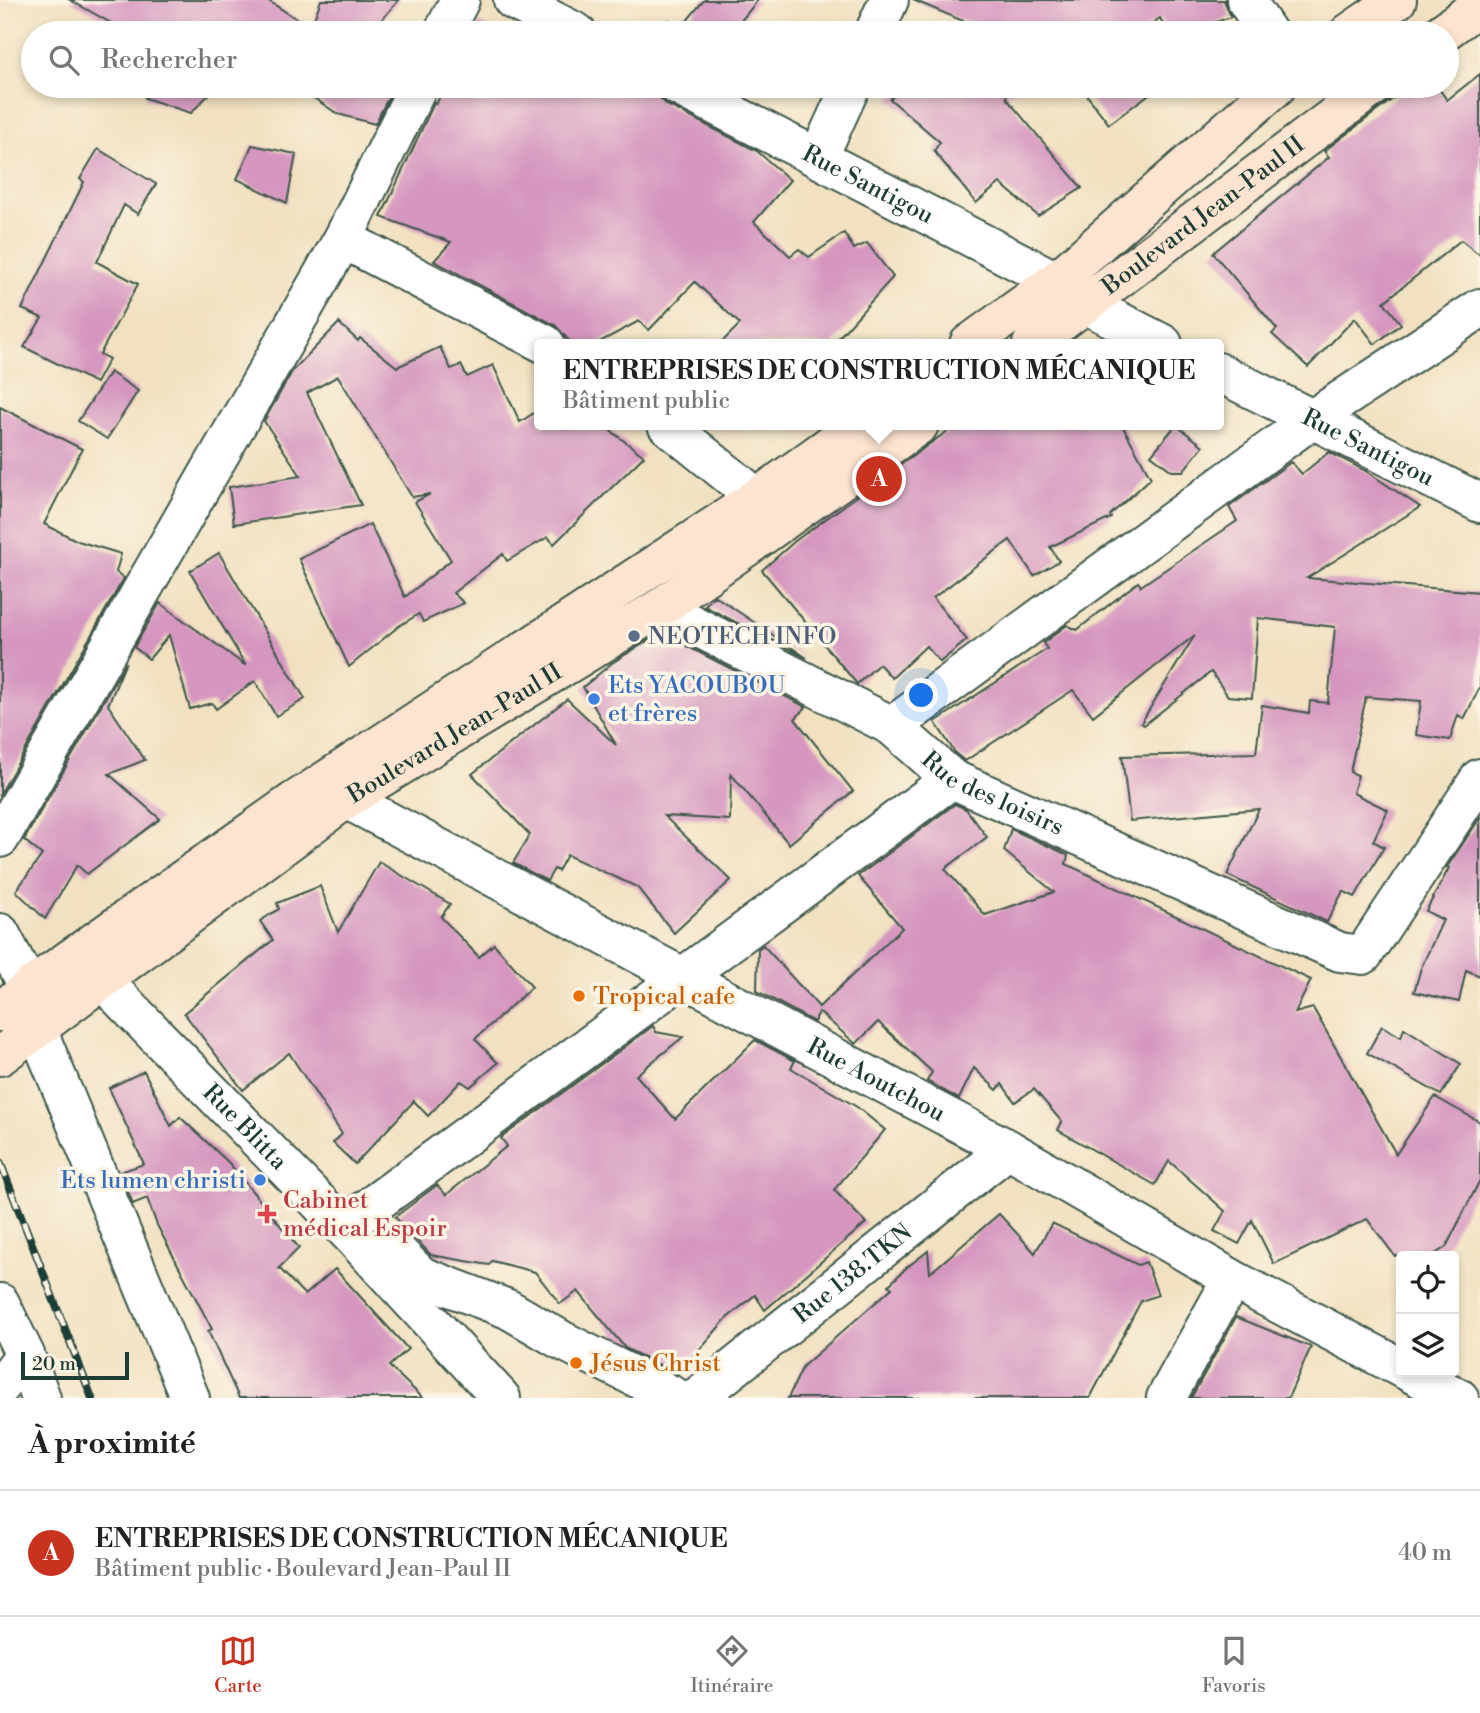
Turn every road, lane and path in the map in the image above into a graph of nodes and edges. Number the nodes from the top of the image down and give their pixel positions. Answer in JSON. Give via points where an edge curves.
{"nodes":[{"id":1,"x":460,"y":0,"type":"edge"},
{"id":2,"x":513,"y":0,"type":"edge"},
{"id":3,"x":889,"y":0,"type":"edge"},
{"id":4,"x":1246,"y":0,"type":"edge"},
{"id":5,"x":1397,"y":0,"type":"edge"},
{"id":6,"x":1480,"y":5,"type":"edge"},
{"id":7,"x":449,"y":21,"type":"edge"},
{"id":8,"x":554,"y":21,"type":"edge"},
{"id":9,"x":879,"y":21,"type":"edge"},
{"id":10,"x":1260,"y":21,"type":"edge"},
{"id":11,"x":1366,"y":21,"type":"edge"},
{"id":12,"x":1459,"y":21,"type":"edge"},
{"id":13,"x":412,"y":98,"type":"edge"},
{"id":14,"x":701,"y":98,"type":"edge"},
{"id":15,"x":845,"y":98,"type":"edge"},
{"id":16,"x":1263,"y":98,"type":"edge"},
{"id":17,"x":1358,"y":98,"type":"edge"},
{"id":18,"x":818,"y":159,"type":"junction"},
{"id":19,"x":343,"y":239,"type":"junction"},
{"id":20,"x":1056,"y":281,"type":"junction"},
{"id":21,"x":1087,"y":305,"type":"junction"},
{"id":22,"x":1480,"y":308,"type":"edge"},
{"id":23,"x":535,"y":339,"type":"edge"},
{"id":24,"x":976,"y":339,"type":"edge"},
{"id":25,"x":1039,"y":339,"type":"edge"},
{"id":26,"x":1154,"y":339,"type":"edge"},
{"id":27,"x":1224,"y":375,"type":"edge"},
{"id":28,"x":1311,"y":420,"type":"junction"},
{"id":29,"x":673,"y":430,"type":"edge"},
{"id":30,"x":851,"y":430,"type":"edge"},
{"id":31,"x":912,"y":430,"type":"edge"},
{"id":32,"x":757,"y":498,"type":"junction"},
{"id":33,"x":1480,"y":503,"type":"edge"},
{"id":34,"x":660,"y":608,"type":"junction"},
{"id":35,"x":892,"y":726,"type":"junction"},
{"id":36,"x":1480,"y":778,"type":"edge"},
{"id":37,"x":952,"y":779,"type":"junction"},
{"id":38,"x":346,"y":799,"type":"junction"},
{"id":39,"x":0,"y":838,"type":"edge"},
{"id":40,"x":0,"y":933,"type":"edge"},
{"id":41,"x":684,"y":979,"type":"junction"},
{"id":42,"x":102,"y":980,"type":"junction"},
{"id":43,"x":29,"y":988,"type":"junction"},
{"id":44,"x":0,"y":1012,"type":"edge"},
{"id":45,"x":47,"y":1021,"type":"junction"},
{"id":46,"x":0,"y":1056,"type":"edge"},
{"id":47,"x":1008,"y":1149,"type":"junction"},
{"id":48,"x":354,"y":1224,"type":"junction"},
{"id":49,"x":1232,"y":1279,"type":"junction"},
{"id":50,"x":0,"y":1303,"type":"edge"},
{"id":51,"x":25,"y":1354,"type":"junction"},
{"id":52,"x":1396,"y":1365,"type":"edge"},
{"id":53,"x":1419,"y":1377,"type":"edge"},
{"id":54,"x":0,"y":1387,"type":"edge"},
{"id":55,"x":41,"y":1398,"type":"edge"},
{"id":56,"x":190,"y":1398,"type":"edge"},
{"id":57,"x":501,"y":1398,"type":"edge"},
{"id":58,"x":677,"y":1398,"type":"edge"},
{"id":59,"x":696,"y":1398,"type":"edge"},
{"id":60,"x":1166,"y":1398,"type":"edge"},
{"id":61,"x":1459,"y":1398,"type":"edge"}],
"edges":[{"from":1,"to":7,"type":"street"},
{"from":2,"to":8,"type":"street"},
{"from":3,"to":9,"type":"street"},
{"from":4,"to":10,"type":"street"},
{"from":5,"to":11,"type":"main road"},
{"from":6,"to":12,"type":"main road"},
{"from":13,"to":19,"type":"street"},
{"from":14,"to":18,"type":"street","name":"Rue Santigou"},
{"from":15,"to":18,"type":"street"},
{"from":16,"to":20,"type":"main road","name":"Boulevard Jean-Paul II"},
{"from":17,"to":21,"type":"main road","name":"Boulevard Jean-Paul II"},
{"from":18,"to":20,"type":"street","name":"Rue Santigou"},
{"from":19,"to":23,"type":"street"},
{"from":19,"to":39,"type":"street"},
{"from":20,"to":21,"type":"street","name":"Rue Santigou"},
{"from":20,"to":24,"type":"main road","name":"Boulevard Jean-Paul II"},
{"from":21,"to":25,"type":"main road","name":"Boulevard Jean-Paul II"},
{"from":21,"to":26,"type":"street"},
{"from":22,"to":28,"type":"street"},
{"from":27,"to":28,"type":"street","name":"Rue Santigou"},
{"from":28,"to":33,"type":"street","name":"Rue Santigou"},
{"from":28,"to":35,"type":"street"},
{"from":29,"to":32,"type":"street"},
{"from":30,"to":32,"type":"main road","name":"Boulevard Jean-Paul II"},
{"from":31,"to":34,"type":"main road","name":"Boulevard Jean-Paul II"},
{"from":32,"to":43,"type":"main road","name":"Boulevard Jean-Paul II","via":[[293,802]]},
{"from":34,"to":35,"type":"street","name":"Rue des loisirs"},
{"from":34,"to":38,"type":"main road","name":"Boulevard Jean-Paul II"},
{"from":35,"to":37,"type":"street","name":"Rue des loisirs"},
{"from":36,"to":37,"type":"street","name":"Rue des loisirs","via":[[1363,955],[1340,952]]},
{"from":37,"to":41,"type":"street"},
{"from":38,"to":41,"type":"street","name":"Rue Aoutchou"},
{"from":38,"to":42,"type":"main road","name":"Boulevard Jean-Paul II"},
{"from":40,"to":43,"type":"street"},
{"from":41,"to":47,"type":"street","name":"Rue Aoutchou"},
{"from":41,"to":48,"type":"street"},
{"from":42,"to":45,"type":"main road","name":"Boulevard Jean-Paul II"},
{"from":42,"to":48,"type":"street","name":"Rue Blitta"},
{"from":43,"to":44,"type":"main road","name":"Boulevard Jean-Paul II"},
{"from":43,"to":45,"type":"street"},
{"from":45,"to":46,"type":"main road","name":"Boulevard Jean-Paul II"},
{"from":45,"to":56,"type":"street"},
{"from":47,"to":49,"type":"street","name":"Rue Aoutchou"},
{"from":47,"to":59,"type":"street","name":"Rue 138.TKN"},
{"from":48,"to":57,"type":"street","name":"Rue Blitta"},
{"from":48,"to":58,"type":"street","via":[[421,1276],[508,1309]]},
{"from":49,"to":52,"type":"street","name":"Rue Aoutchou"},
{"from":49,"to":60,"type":"street"},
{"from":50,"to":51,"type":"street"},
{"from":51,"to":54,"type":"street"},
{"from":51,"to":55,"type":"street"},
{"from":53,"to":61,"type":"street"}]}
